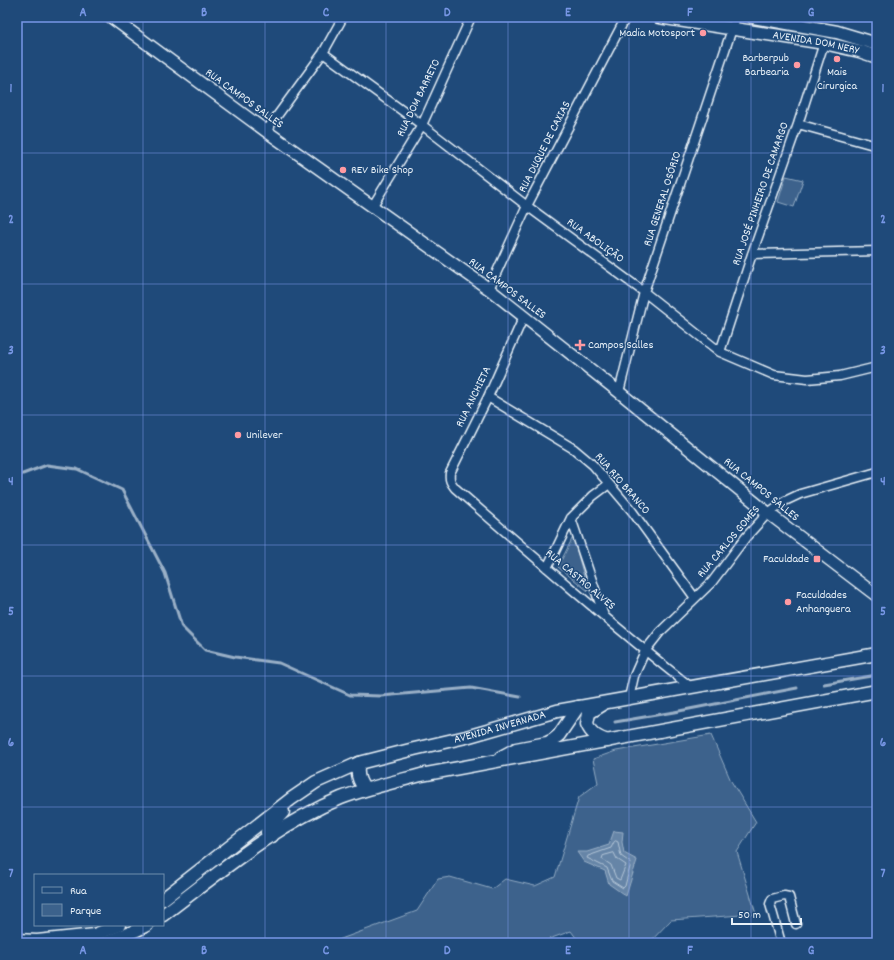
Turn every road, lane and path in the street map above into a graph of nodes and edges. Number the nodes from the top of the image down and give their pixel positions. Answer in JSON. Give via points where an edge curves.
{"nodes":[{"id":1,"x":111,"y":17,"type":"edge"},
{"id":2,"x":343,"y":17,"type":"edge"},
{"id":3,"x":471,"y":17,"type":"edge"},
{"id":4,"x":626,"y":17,"type":"edge"},
{"id":5,"x":659,"y":17,"type":"edge"},
{"id":6,"x":736,"y":17,"type":"edge"},
{"id":7,"x":753,"y":17,"type":"edge"},
{"id":8,"x":732,"y":29,"type":"junction"},
{"id":9,"x":824,"y":43,"type":"junction"},
{"id":10,"x":877,"y":44,"type":"edge"},
{"id":11,"x":323,"y":53,"type":"junction"},
{"id":12,"x":877,"y":57,"type":"edge"},
{"id":13,"x":798,"y":124,"type":"junction"},
{"id":14,"x":422,"y":125,"type":"junction"},
{"id":15,"x":266,"y":131,"type":"junction"},
{"id":16,"x":877,"y":146,"type":"edge"},
{"id":17,"x":527,"y":206,"type":"junction"},
{"id":18,"x":372,"y":207,"type":"junction"},
{"id":19,"x":877,"y":251,"type":"edge"},
{"id":20,"x":752,"y":254,"type":"junction"},
{"id":21,"x":489,"y":289,"type":"junction"},
{"id":22,"x":644,"y":292,"type":"junction"},
{"id":23,"x":524,"y":316,"type":"junction"},
{"id":24,"x":720,"y":352,"type":"junction"},
{"id":25,"x":877,"y":367,"type":"edge"},
{"id":26,"x":619,"y":392,"type":"junction"},
{"id":27,"x":488,"y":396,"type":"junction"},
{"id":28,"x":877,"y":472,"type":"edge"},
{"id":29,"x":609,"y":484,"type":"junction"},
{"id":30,"x":455,"y":488,"type":"joint"},
{"id":31,"x":768,"y":513,"type":"junction"},
{"id":32,"x":571,"y":518,"type":"junction"},
{"id":33,"x":547,"y":568,"type":"junction"},
{"id":34,"x":877,"y":596,"type":"edge"},
{"id":35,"x":695,"y":598,"type":"junction"},
{"id":36,"x":604,"y":616,"type":"junction"},
{"id":37,"x":645,"y":651,"type":"junction"},
{"id":38,"x":877,"y":654,"type":"edge"},
{"id":39,"x":692,"y":688,"type":"junction"},
{"id":40,"x":877,"y":691,"type":"edge"},
{"id":41,"x":629,"y":698,"type":"junction"},
{"id":42,"x":609,"y":702,"type":"junction"},
{"id":43,"x":578,"y":707,"type":"junction"},
{"id":44,"x":557,"y":711,"type":"junction"},
{"id":45,"x":564,"y":728,"type":"junction"},
{"id":46,"x":608,"y":741,"type":"junction"},
{"id":47,"x":492,"y":762,"type":"junction"},
{"id":48,"x":359,"y":763,"type":"junction"},
{"id":49,"x":306,"y":788,"type":"junction"},
{"id":50,"x":364,"y":789,"type":"junction"},
{"id":51,"x":272,"y":836,"type":"junction"},
{"id":52,"x":164,"y":898,"type":"edge"},
{"id":53,"x":164,"y":914,"type":"edge"},
{"id":54,"x":796,"y":924,"type":"dead end"},
{"id":55,"x":117,"y":926,"type":"edge"},
{"id":56,"x":145,"y":926,"type":"edge"},
{"id":57,"x":95,"y":935,"type":"junction"},
{"id":58,"x":17,"y":940,"type":"edge"},
{"id":59,"x":69,"y":943,"type":"edge"},
{"id":60,"x":106,"y":943,"type":"edge"},
{"id":61,"x":781,"y":943,"type":"edge"}],
"edges":[{"from":1,"to":15,"type":"main road","name":"RUA CAMPOS SALLES"},
{"from":2,"to":11,"type":"street"},
{"from":3,"to":14,"type":"street","name":"RUA DOM BARRETO"},
{"from":4,"to":17,"type":"street","name":"RUA DUQUE DE CAXIAS"},
{"from":5,"to":8,"type":"main road","name":"AVENIDA DOM NERY"},
{"from":6,"to":8,"type":"street","name":"RUA GENERAL OSÓRIO"},
{"from":7,"to":10,"type":"main road","name":"AVENIDA DOM NERY","via":[[837,32]]},
{"from":8,"to":9,"type":"main road","name":"AVENIDA DOM NERY"},
{"from":8,"to":22,"type":"street","name":"RUA GENERAL OSÓRIO"},
{"from":9,"to":12,"type":"main road","name":"AVENIDA DOM NERY"},
{"from":9,"to":13,"type":"street","name":"RUA JOSÉ PINHEIRO DE CAMARGO"},
{"from":11,"to":14,"type":"street","name":"RUA ABOLIÇÃO"},
{"from":11,"to":15,"type":"street"},
{"from":13,"to":16,"type":"street"},
{"from":13,"to":20,"type":"street","name":"RUA JOSÉ PINHEIRO DE CAMARGO"},
{"from":14,"to":17,"type":"street","name":"RUA ABOLIÇÃO"},
{"from":14,"to":18,"type":"street","name":"RUA DOM BARRETO"},
{"from":15,"to":18,"type":"main road","name":"RUA CAMPOS SALLES"},
{"from":17,"to":21,"type":"street","name":"RUA DUQUE DE CAXIAS"},
{"from":17,"to":22,"type":"street","name":"RUA ABOLIÇÃO"},
{"from":18,"to":21,"type":"main road","name":"RUA CAMPOS SALLES"},
{"from":19,"to":20,"type":"street"},
{"from":20,"to":24,"type":"street","name":"RUA JOSÉ PINHEIRO DE CAMARGO"},
{"from":21,"to":23,"type":"main road","name":"RUA CAMPOS SALLES"},
{"from":22,"to":24,"type":"street","name":"RUA ABOLIÇÃO"},
{"from":22,"to":26,"type":"street","name":"RUA GENERAL OSÓRIO"},
{"from":23,"to":26,"type":"main road","name":"RUA CAMPOS SALLES"},
{"from":23,"to":27,"type":"street","name":"RUA ANCHIETA"},
{"from":24,"to":25,"type":"street","name":"RUA ABOLIÇÃO","via":[[774,374],[807,379],[840,376]]},
{"from":26,"to":31,"type":"main road","name":"RUA CAMPOS SALLES"},
{"from":27,"to":29,"type":"street","name":"RUA RIO BRANCO","via":[[574,449],[593,465]]},
{"from":27,"to":30,"type":"street","name":"RUA ANCHIETA","via":[[450,473]]},
{"from":28,"to":31,"type":"street","name":"RUA CARLOS GOMES","via":[[800,494],[785,500]]},
{"from":29,"to":32,"type":"street"},
{"from":29,"to":35,"type":"street","name":"RUA RIO BRANCO","via":[[632,511]]},
{"from":30,"to":33,"type":"street","name":"RUA CASTRO ALVES"},
{"from":31,"to":34,"type":"main road","name":"RUA CAMPOS SALLES"},
{"from":31,"to":35,"type":"street","name":"RUA CARLOS GOMES","via":[[712,582]]},
{"from":32,"to":33,"type":"street"},
{"from":32,"to":36,"type":"street"},
{"from":33,"to":36,"type":"street","name":"RUA CASTRO ALVES"},
{"from":35,"to":37,"type":"street","name":"RUA CARLOS GOMES","via":[[660,632]]},
{"from":36,"to":37,"type":"street","name":"RUA CASTRO ALVES"},
{"from":37,"to":39,"type":"street","name":"RUA CASTRO ALVES"},
{"from":37,"to":41,"type":"street","name":"RUA CARLOS GOMES","via":[[634,676]]},
{"from":38,"to":39,"type":"main road","name":"AVENIDA INVERNADA"},
{"from":39,"to":41,"type":"main road","name":"AVENIDA INVERNADA"},
{"from":40,"to":46,"type":"main road"},
{"from":41,"to":42,"type":"main road","name":"AVENIDA INVERNADA"},
{"from":42,"to":43,"type":"main road","name":"AVENIDA INVERNADA"},
{"from":42,"to":46,"type":"main road","via":[[589,713],[587,724],[593,734]]},
{"from":43,"to":44,"type":"main road","name":"AVENIDA INVERNADA"},
{"from":43,"to":45,"type":"main road"},
{"from":44,"to":45,"type":"main road"},
{"from":44,"to":48,"type":"main road","name":"AVENIDA INVERNADA","via":[[466,737]]},
{"from":45,"to":47,"type":"main road","via":[[547,743],[516,749]]},
{"from":46,"to":47,"type":"main road"},
{"from":47,"to":50,"type":"main road","via":[[420,775]]},
{"from":48,"to":49,"type":"main road","name":"AVENIDA INVERNADA"},
{"from":48,"to":50,"type":"main road","via":[[357,774]]},
{"from":49,"to":51,"type":"main road","via":[[268,829],[267,832]]},
{"from":49,"to":52,"type":"main road","name":"AVENIDA INVERNADA"},
{"from":50,"to":51,"type":"main road","via":[[314,811]]},
{"from":51,"to":53,"type":"main road"},
{"from":54,"to":61,"type":"street","via":[[789,897],[772,899],[770,904]]},
{"from":55,"to":57,"type":"main road"},
{"from":56,"to":60,"type":"main road"},
{"from":57,"to":58,"type":"main road","via":[[37,941]]},
{"from":57,"to":59,"type":"main road"}]}
